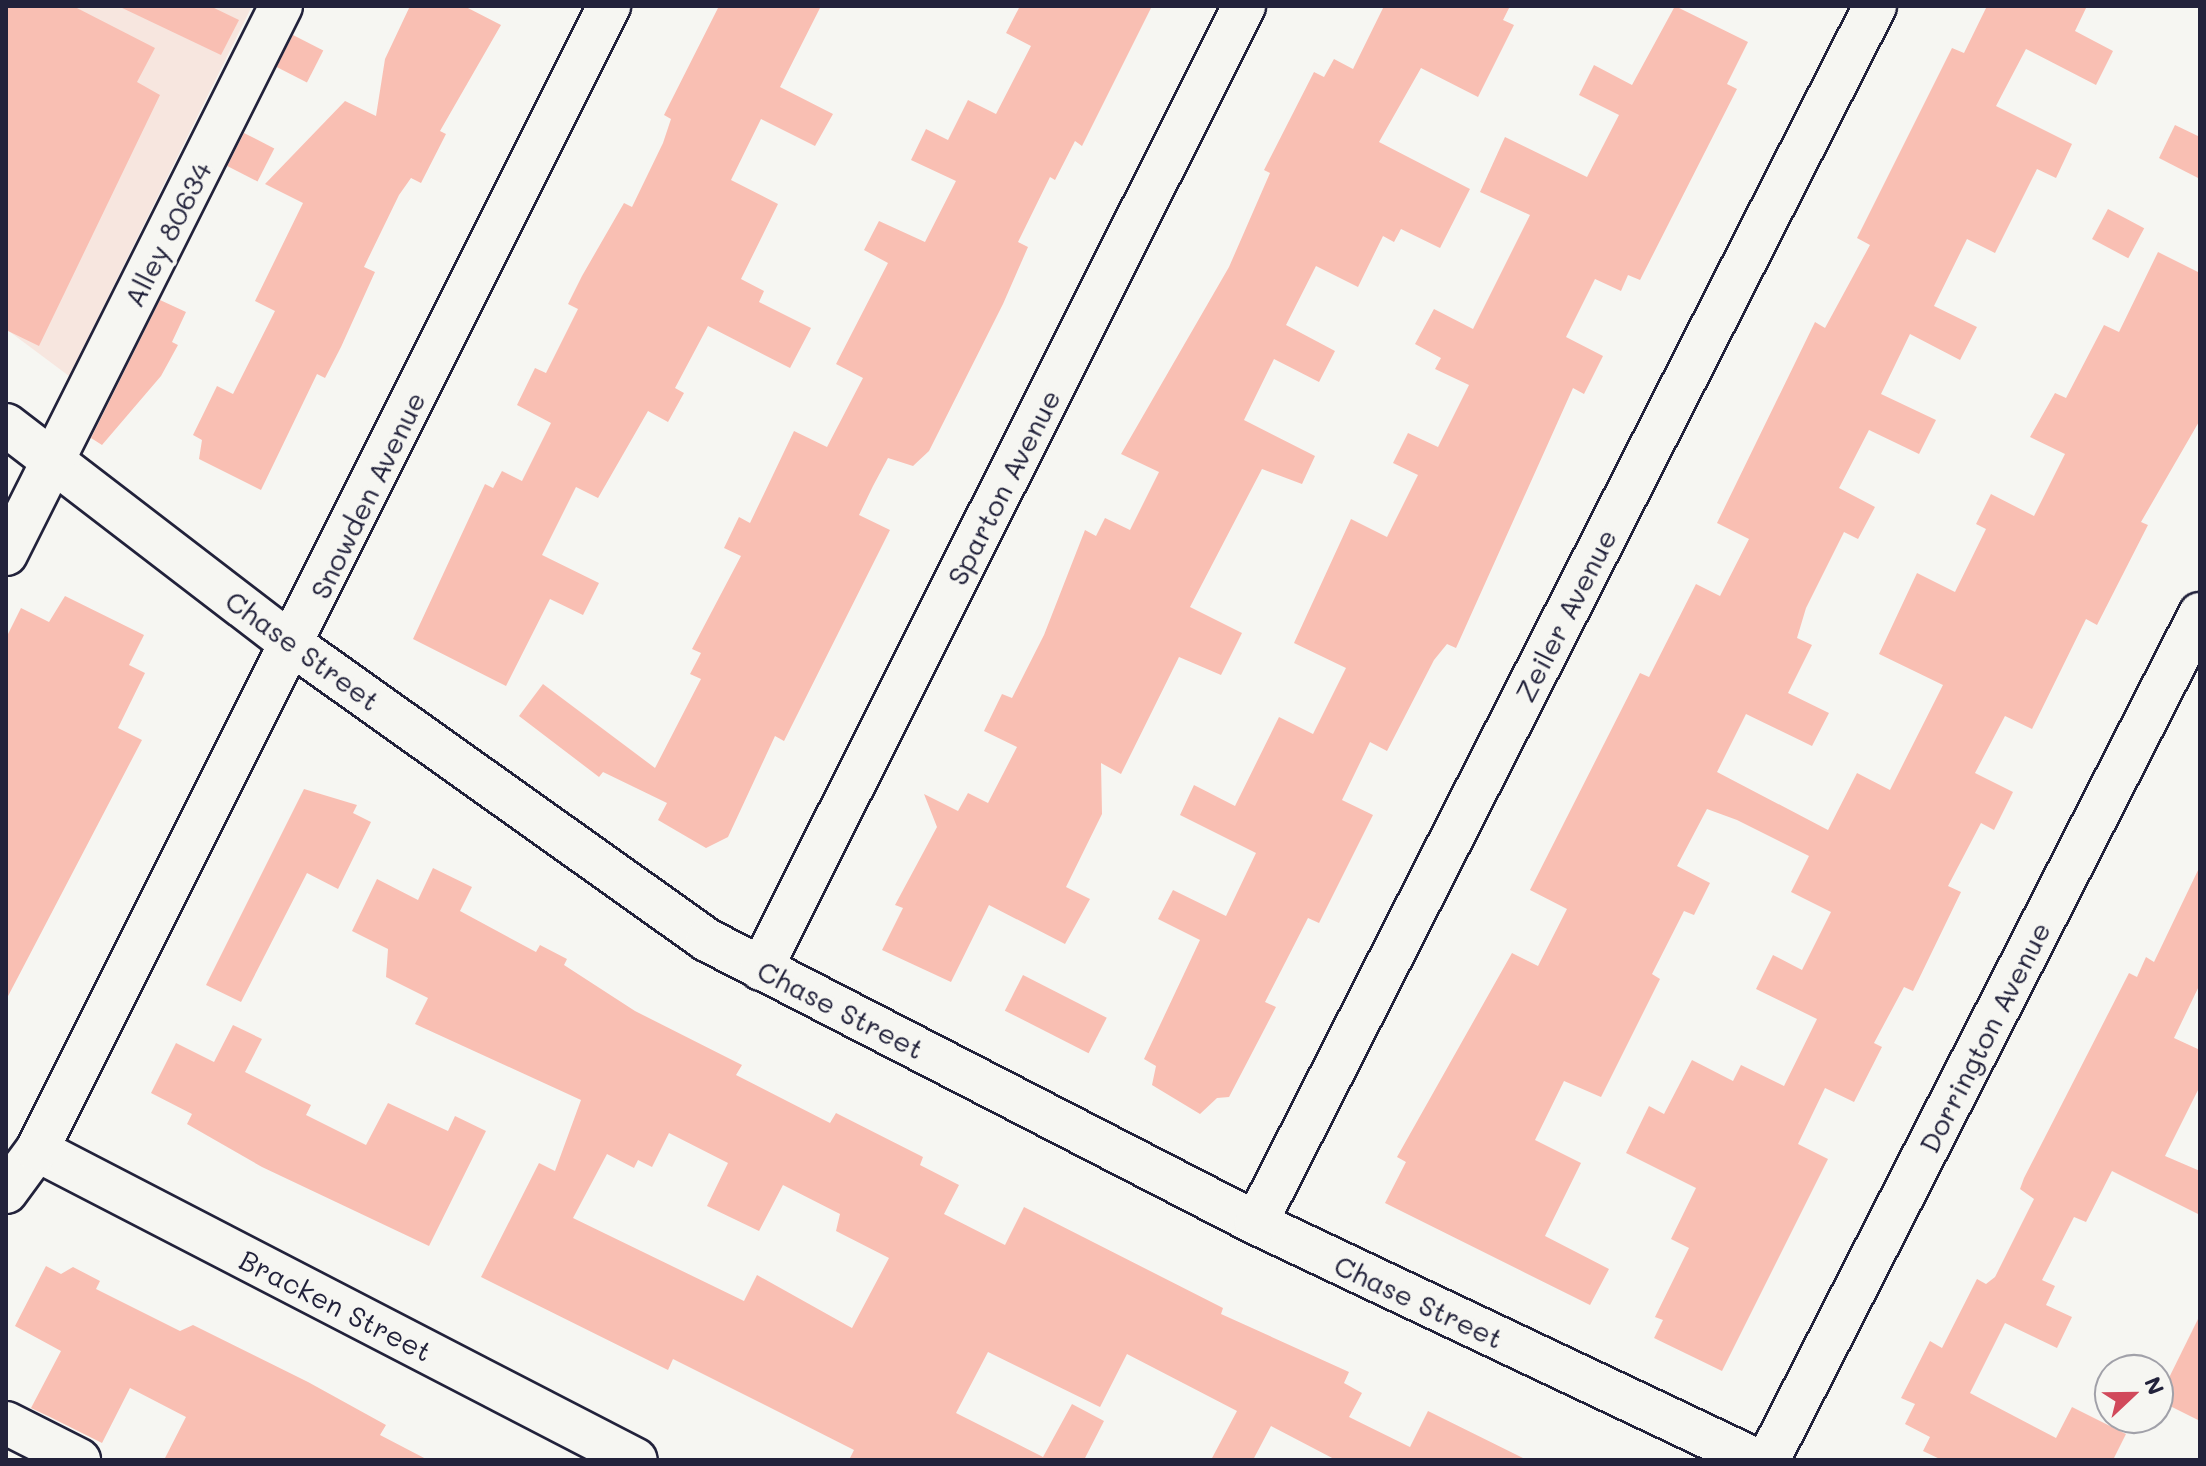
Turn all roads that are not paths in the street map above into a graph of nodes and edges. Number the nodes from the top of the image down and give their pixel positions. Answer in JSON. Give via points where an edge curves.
{"nodes":[{"id":1,"x":281,"y":6,"type":"edge"},
{"id":2,"x":609,"y":6,"type":"edge"},
{"id":3,"x":1244,"y":6,"type":"edge"},
{"id":4,"x":1875,"y":6,"type":"edge"},
{"id":5,"x":6,"y":425,"type":"edge"},
{"id":6,"x":53,"y":462,"type":"junction"},
{"id":7,"x":6,"y":554,"type":"edge"},
{"id":8,"x":2200,"y":614,"type":"edge"},
{"id":9,"x":293,"y":645,"type":"junction"},
{"id":10,"x":761,"y":969,"type":"junction"},
{"id":11,"x":37,"y":1150,"type":"junction"},
{"id":12,"x":6,"y":1192,"type":"edge"},
{"id":13,"x":1256,"y":1223,"type":"junction"},
{"id":14,"x":6,"y":1423,"type":"edge"},
{"id":15,"x":79,"y":1460,"type":"edge"},
{"id":16,"x":636,"y":1460,"type":"edge"},
{"id":17,"x":1756,"y":1460,"type":"edge"},
{"id":18,"x":1768,"y":1460,"type":"edge"}],
"edges":[{"from":1,"to":6,"type":"street","name":"Alley 80634"},
{"from":2,"to":9,"type":"street","name":"Snowden Avenue"},
{"from":3,"to":10,"type":"street","name":"Sparton Avenue"},
{"from":4,"to":13,"type":"street","name":"Zeiler Avenue"},
{"from":5,"to":6,"type":"street","name":"Chase Street"},
{"from":6,"to":7,"type":"street","name":"Alley 80634"},
{"from":6,"to":9,"type":"street","name":"Chase Street"},
{"from":8,"to":18,"type":"street","name":"Dorrington Avenue"},
{"from":9,"to":10,"type":"street","name":"Chase Street","via":[[707,940]]},
{"from":9,"to":11,"type":"street","name":"Snowden Avenue"},
{"from":10,"to":13,"type":"street","name":"Chase Street"},
{"from":11,"to":12,"type":"street","name":"Snowden Avenue"},
{"from":11,"to":16,"type":"street","name":"Bracken Street"},
{"from":13,"to":17,"type":"street","name":"Chase Street"},
{"from":14,"to":15,"type":"street"}]}
